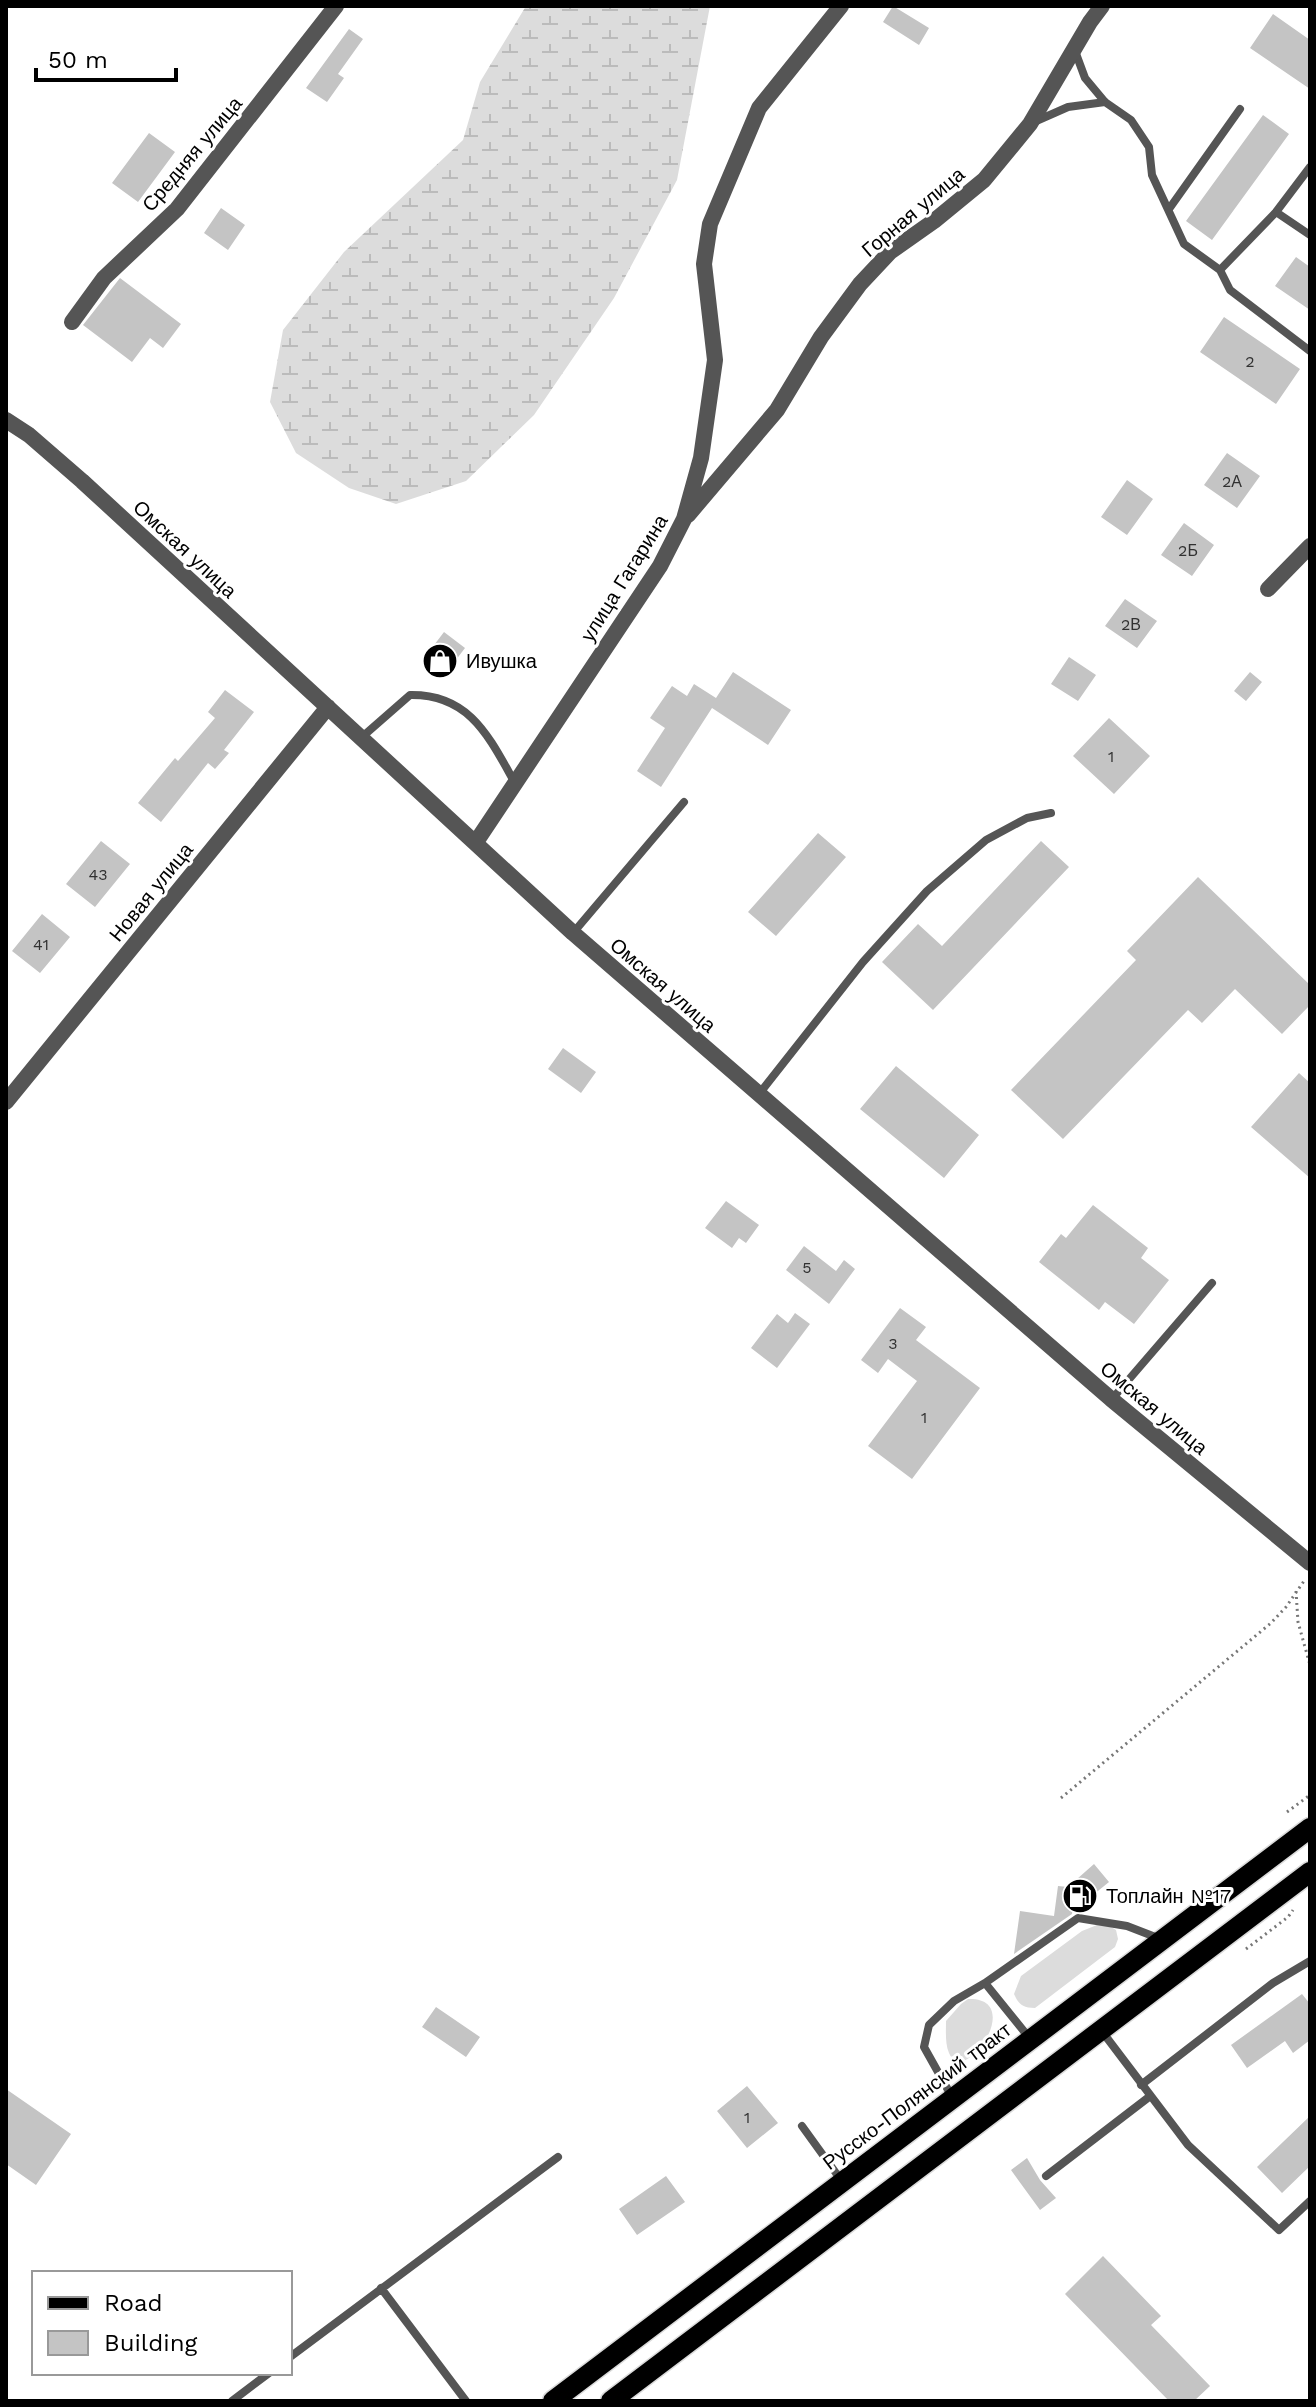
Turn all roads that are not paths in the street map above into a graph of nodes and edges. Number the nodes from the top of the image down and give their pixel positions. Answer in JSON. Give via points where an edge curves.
{"nodes":[{"id":1,"x":336,"y":6,"type":"edge"},
{"id":2,"x":841,"y":6,"type":"edge"},
{"id":3,"x":1102,"y":6,"type":"edge"},
{"id":4,"x":1074,"y":49,"type":"junction"},
{"id":5,"x":1105,"y":102,"type":"junction"},
{"id":6,"x":1240,"y":109,"type":"dead end"},
{"id":7,"x":1030,"y":124,"type":"junction"},
{"id":8,"x":1310,"y":167,"type":"edge"},
{"id":9,"x":1169,"y":209,"type":"junction"},
{"id":10,"x":1276,"y":212,"type":"junction"},
{"id":11,"x":1310,"y":235,"type":"edge"},
{"id":12,"x":1220,"y":270,"type":"junction"},
{"id":13,"x":72,"y":322,"type":"dead end"},
{"id":14,"x":1310,"y":351,"type":"edge"},
{"id":15,"x":6,"y":420,"type":"edge"},
{"id":16,"x":684,"y":519,"type":"junction"},
{"id":17,"x":1310,"y":546,"type":"edge"},
{"id":18,"x":1268,"y":589,"type":"dead end"},
{"id":19,"x":328,"y":707,"type":"junction"},
{"id":20,"x":362,"y":737,"type":"junction"},
{"id":21,"x":515,"y":783,"type":"junction"},
{"id":22,"x":684,"y":802,"type":"dead end"},
{"id":23,"x":1051,"y":813,"type":"dead end"},
{"id":24,"x":476,"y":842,"type":"junction"},
{"id":25,"x":573,"y":933,"type":"junction"},
{"id":26,"x":759,"y":1094,"type":"junction"},
{"id":27,"x":6,"y":1102,"type":"edge"},
{"id":28,"x":1212,"y":1283,"type":"dead end"},
{"id":29,"x":1111,"y":1399,"type":"junction"},
{"id":30,"x":1310,"y":1563,"type":"edge"},
{"id":31,"x":1310,"y":1828,"type":"edge"},
{"id":32,"x":1310,"y":1872,"type":"edge"},
{"id":33,"x":1163,"y":1940,"type":"junction"},
{"id":34,"x":1310,"y":1961,"type":"edge"},
{"id":35,"x":985,"y":1983,"type":"junction"},
{"id":36,"x":1101,"y":2030,"type":"junction"},
{"id":37,"x":1031,"y":2040,"type":"junction"},
{"id":38,"x":1141,"y":2085,"type":"junction"},
{"id":39,"x":1149,"y":2097,"type":"junction"},
{"id":40,"x":953,"y":2099,"type":"junction"},
{"id":41,"x":802,"y":2126,"type":"dead end"},
{"id":42,"x":558,"y":2157,"type":"dead end"},
{"id":43,"x":1046,"y":2176,"type":"dead end"},
{"id":44,"x":843,"y":2182,"type":"junction"},
{"id":45,"x":1310,"y":2201,"type":"edge"},
{"id":46,"x":381,"y":2288,"type":"junction"},
{"id":47,"x":292,"y":2355,"type":"edge"},
{"id":48,"x":266,"y":2375,"type":"edge"},
{"id":49,"x":232,"y":2401,"type":"edge"},
{"id":50,"x":466,"y":2401,"type":"edge"},
{"id":51,"x":553,"y":2401,"type":"edge"},
{"id":52,"x":611,"y":2401,"type":"edge"}],
"edges":[{"from":1,"to":13,"type":"street","name":"Средняя улица","via":[[177,209],[104,278]]},
{"from":2,"to":16,"type":"street","name":"улица Гагарина","via":[[759,108],[710,224],[704,264],[715,360],[701,458]]},
{"from":3,"to":4,"type":"street","name":"Горная улица"},
{"from":4,"to":5,"type":"lane","via":[[1085,78]]},
{"from":4,"to":7,"type":"street","name":"Горная улица"},
{"from":5,"to":7,"type":"lane","via":[[1068,107]]},
{"from":5,"to":9,"type":"lane","via":[[1131,120],[1149,147],[1152,175]]},
{"from":6,"to":9,"type":"lane"},
{"from":7,"to":16,"type":"street","name":"Горная улица","via":[[984,180],[890,252],[860,284],[777,410]]},
{"from":8,"to":10,"type":"lane"},
{"from":9,"to":12,"type":"lane","via":[[1184,244]]},
{"from":10,"to":11,"type":"lane"},
{"from":10,"to":12,"type":"lane"},
{"from":12,"to":14,"type":"lane","via":[[1230,290]]},
{"from":15,"to":19,"type":"street","name":"Омская улица","via":[[82,481]]},
{"from":16,"to":21,"type":"street","name":"улица Гагарина","via":[[660,566]]},
{"from":17,"to":18,"type":"street"},
{"from":19,"to":20,"type":"street","name":"Омская улица"},
{"from":19,"to":27,"type":"street","name":"Новая улица"},
{"from":20,"to":21,"type":"lane","via":[[410,695],[432,695],[464,711],[488,735]]},
{"from":20,"to":24,"type":"street","name":"Омская улица"},
{"from":21,"to":24,"type":"street","name":"улица Гагарина"},
{"from":22,"to":25,"type":"lane"},
{"from":23,"to":26,"type":"lane","via":[[1027,818],[986,840],[927,891],[863,962]]},
{"from":24,"to":25,"type":"street","name":"Омская улица"},
{"from":25,"to":26,"type":"street","name":"Омская улица"},
{"from":26,"to":29,"type":"street","name":"Омская улица"},
{"from":28,"to":29,"type":"lane"},
{"from":29,"to":30,"type":"street","name":"Омская улица"},
{"from":31,"to":33,"type":"main road","name":"Русско-Полянский тракт"},
{"from":32,"to":36,"type":"main road"},
{"from":33,"to":35,"type":"lane","via":[[1127,1926],[1078,1918]]},
{"from":33,"to":37,"type":"main road","name":"Русско-Полянский тракт"},
{"from":34,"to":38,"type":"lane","via":[[1273,1983]]},
{"from":35,"to":37,"type":"lane"},
{"from":35,"to":40,"type":"lane","via":[[954,2001],[929,2025],[924,2047]]},
{"from":36,"to":38,"type":"lane"},
{"from":36,"to":52,"type":"main road"},
{"from":37,"to":40,"type":"main road","name":"Русско-Полянский тракт"},
{"from":38,"to":39,"type":"lane"},
{"from":39,"to":43,"type":"lane"},
{"from":39,"to":45,"type":"lane","via":[[1188,2145],[1279,2230]]},
{"from":40,"to":44,"type":"main road","name":"Русско-Полянский тракт"},
{"from":41,"to":44,"type":"lane"},
{"from":42,"to":46,"type":"lane"},
{"from":44,"to":51,"type":"main road","name":"Русско-Полянский тракт"},
{"from":46,"to":47,"type":"lane"},
{"from":46,"to":50,"type":"lane"},
{"from":48,"to":49,"type":"lane"}]}
